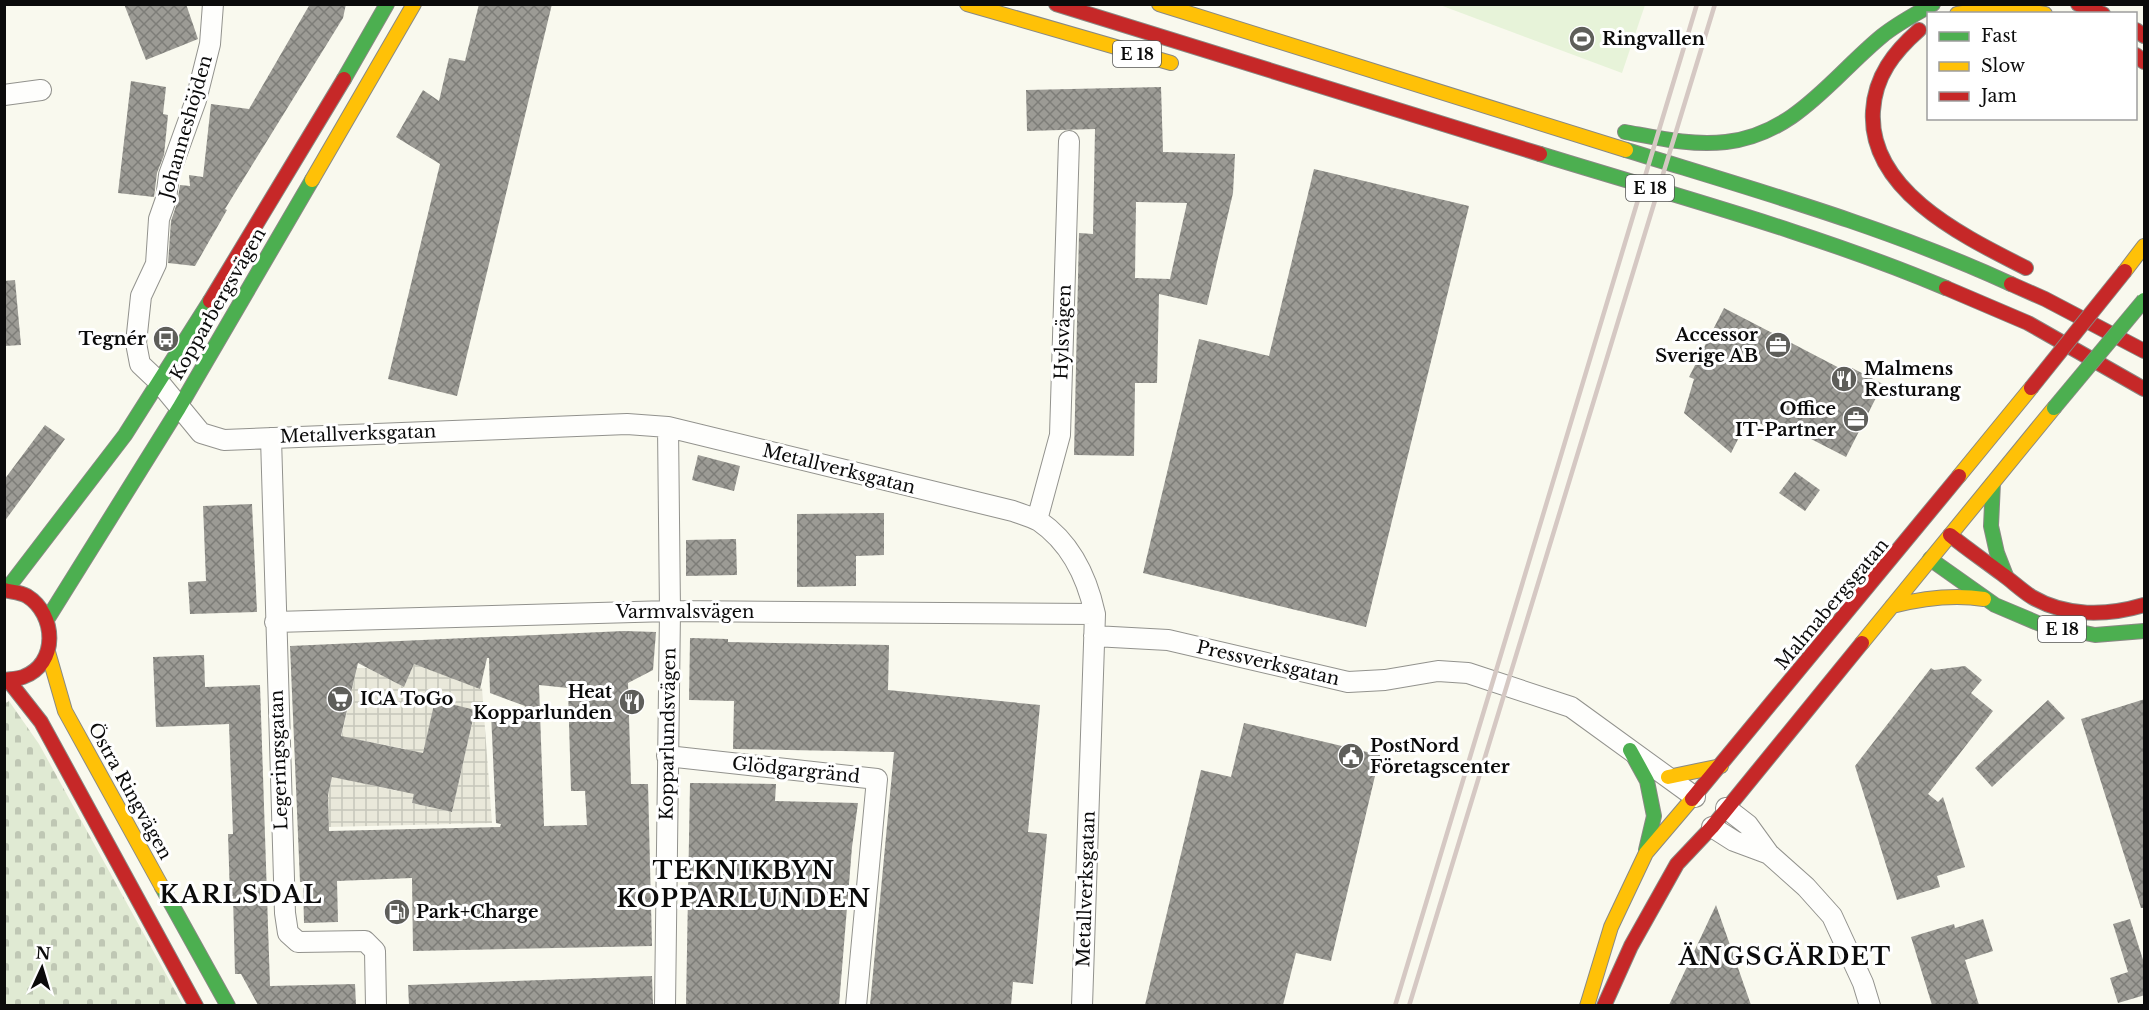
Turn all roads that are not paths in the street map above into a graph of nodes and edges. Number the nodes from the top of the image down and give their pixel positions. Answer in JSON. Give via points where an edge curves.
{"nodes":[{"id":1,"x":213,"y":4,"type":"edge"},
{"id":2,"x":387,"y":4,"type":"edge"},
{"id":3,"x":414,"y":4,"type":"edge"},
{"id":4,"x":967,"y":4,"type":"edge"},
{"id":5,"x":1056,"y":4,"type":"edge"},
{"id":6,"x":1159,"y":4,"type":"edge"},
{"id":7,"x":1933,"y":4,"type":"edge"},
{"id":8,"x":2078,"y":4,"type":"edge"},
{"id":9,"x":1972,"y":12,"type":"edge"},
{"id":10,"x":2030,"y":12,"type":"edge"},
{"id":11,"x":2098,"y":12,"type":"edge"},
{"id":12,"x":1927,"y":25,"type":"edge"},
{"id":13,"x":1300,"y":33,"type":"dead end"},
{"id":14,"x":1343,"y":61,"type":"junction"},
{"id":15,"x":1189,"y":66,"type":"dead end"},
{"id":16,"x":1220,"y":70,"type":"dead end"},
{"id":17,"x":1312,"y":83,"type":"junction"},
{"id":18,"x":41,"y":90,"type":"dead end"},
{"id":19,"x":4,"y":95,"type":"edge"},
{"id":20,"x":1572,"y":132,"type":"junction"},
{"id":21,"x":1069,"y":141,"type":"dead end"},
{"id":22,"x":2145,"y":246,"type":"edge"},
{"id":23,"x":2035,"y":272,"type":"dead end"},
{"id":24,"x":2060,"y":291,"type":"dead end"},
{"id":25,"x":2145,"y":300,"type":"edge"},
{"id":26,"x":2063,"y":309,"type":"junction"},
{"id":27,"x":2145,"y":351,"type":"edge"},
{"id":28,"x":2126,"y":377,"type":"junction"},
{"id":29,"x":159,"y":382,"type":"junction"},
{"id":30,"x":2145,"y":388,"type":"edge"},
{"id":31,"x":2134,"y":400,"type":"dead end"},
{"id":32,"x":179,"y":408,"type":"junction"},
{"id":33,"x":668,"y":427,"type":"junction"},
{"id":34,"x":271,"y":438,"type":"junction"},
{"id":35,"x":1993,"y":483,"type":"junction"},
{"id":36,"x":1037,"y":520,"type":"junction"},
{"id":37,"x":1937,"y":527,"type":"junction"},
{"id":38,"x":1918,"y":550,"type":"junction"},
{"id":39,"x":2006,"y":576,"type":"junction"},
{"id":40,"x":6,"y":590,"type":"edge"},
{"id":41,"x":1985,"y":599,"type":"junction"},
{"id":42,"x":2145,"y":605,"type":"edge"},
{"id":43,"x":1892,"y":606,"type":"junction"},
{"id":44,"x":670,"y":611,"type":"junction"},
{"id":45,"x":1095,"y":614,"type":"junction"},
{"id":46,"x":48,"y":618,"type":"junction"},
{"id":47,"x":275,"y":622,"type":"junction"},
{"id":48,"x":2145,"y":631,"type":"edge"},
{"id":49,"x":1094,"y":636,"type":"junction"},
{"id":50,"x":48,"y":652,"type":"junction"},
{"id":51,"x":6,"y":680,"type":"edge"},
{"id":52,"x":1630,"y":750,"type":"junction"},
{"id":53,"x":667,"y":756,"type":"junction"},
{"id":54,"x":1721,"y":766,"type":"junction"},
{"id":55,"x":1668,"y":777,"type":"junction"},
{"id":56,"x":1709,"y":809,"type":"junction"},
{"id":57,"x":1646,"y":853,"type":"junction"},
{"id":58,"x":196,"y":1005,"type":"edge"},
{"id":59,"x":228,"y":1005,"type":"edge"},
{"id":60,"x":376,"y":1005,"type":"edge"},
{"id":61,"x":665,"y":1005,"type":"edge"},
{"id":62,"x":856,"y":1005,"type":"edge"},
{"id":63,"x":1082,"y":1005,"type":"edge"},
{"id":64,"x":1587,"y":1005,"type":"edge"},
{"id":65,"x":1604,"y":1005,"type":"edge"},
{"id":66,"x":1870,"y":1005,"type":"edge"}],
"edges":[{"from":1,"to":29,"type":"street","name":"Johanneshöjden","via":[[210,44],[196,100],[169,175],[159,219],[156,264],[141,296],[136,336],[140,364]]},
{"from":2,"to":29,"type":"main road","name":"Kopparbergsvägen"},
{"from":3,"to":32,"type":"main road","name":"Kopparbergsvägen"},
{"from":4,"to":15,"type":"main road","number":"E 18"},
{"from":5,"to":17,"type":"main road","number":"E 18"},
{"from":6,"to":14,"type":"main road","number":"E 18"},
{"from":7,"to":20,"type":"main road","number":"E 18","via":[[1877,40],[1803,111],[1762,134],[1708,143],[1610,129]]},
{"from":8,"to":11,"type":"main road"},
{"from":9,"to":10,"type":"main road","via":[[2001,8]]},
{"from":12,"to":23,"type":"main road","via":[[1897,50],[1878,82],[1873,132],[1882,159],[1896,180],[1925,207],[1997,254]]},
{"from":13,"to":14,"type":"main road","number":"E 18"},
{"from":14,"to":20,"type":"main road","number":"E 18"},
{"from":16,"to":17,"type":"main road","number":"E 18"},
{"from":17,"to":28,"type":"main road","number":"E 18","via":[[1891,265],[2028,323]]},
{"from":18,"to":19,"type":"street"},
{"from":20,"to":26,"type":"main road","number":"E 18","via":[[1905,239]]},
{"from":21,"to":36,"type":"street","name":"Hylsvägen","via":[[1060,435]]},
{"from":22,"to":37,"type":"main road","name":"Malmabergsgatan","bridge":true,"via":[[2031,388]]},
{"from":24,"to":26,"type":"main road"},
{"from":25,"to":35,"type":"main road","name":"Malmabergsgatan","bridge":true},
{"from":26,"to":27,"type":"main road","number":"E 18"},
{"from":28,"to":30,"type":"main road","number":"E 18"},
{"from":28,"to":31,"type":"main road"},
{"from":29,"to":32,"type":"street","name":"Metallverksgatan"},
{"from":29,"to":40,"type":"main road","name":"Kopparbergsvägen","via":[[125,435]]},
{"from":32,"to":34,"type":"street","name":"Metallverksgatan","via":[[201,433],[225,440]]},
{"from":32,"to":46,"type":"main road","name":"Kopparbergsvägen"},
{"from":33,"to":34,"type":"street","name":"Metallverksgatan","via":[[627,424]]},
{"from":33,"to":36,"type":"street","name":"Metallverksgatan"},
{"from":33,"to":44,"type":"street","name":"Kopparlundsvägen"},
{"from":34,"to":47,"type":"street","name":"Legeringsgatan"},
{"from":35,"to":37,"type":"main road","name":"Malmabergsgatan"},
{"from":35,"to":39,"type":"main road","via":[[1991,526]]},
{"from":36,"to":45,"type":"street","name":"Metallverksgatan","via":[[1058,537],[1080,566]]},
{"from":37,"to":38,"type":"main road","name":"Malmabergsgatan"},
{"from":37,"to":38,"type":"main road","name":"Malmabergsgatan"},
{"from":37,"to":39,"type":"main road","number":"E 18"},
{"from":38,"to":41,"type":"main road","number":"E 18"},
{"from":38,"to":43,"type":"main road","name":"Malmabergsgatan"},
{"from":38,"to":54,"type":"main road","name":"Malmabergsgatan"},
{"from":39,"to":42,"type":"main road","number":"E 18","via":[[2019,589],[2056,607],[2102,614]]},
{"from":40,"to":46,"type":"main road","via":[[29,596]]},
{"from":41,"to":43,"type":"main road","via":[[1935,596]]},
{"from":41,"to":48,"type":"main road","number":"E 18","via":[[2040,624],[2084,634]]},
{"from":43,"to":56,"type":"main road","name":"Malmabergsgatan"},
{"from":44,"to":45,"type":"street","name":"Varmvalsvägen"},
{"from":44,"to":47,"type":"street","name":"Varmvalsvägen"},
{"from":44,"to":53,"type":"street","name":"Kopparlundsvägen"},
{"from":45,"to":49,"type":"street","name":"Metallverksgatan"},
{"from":46,"to":50,"type":"main road","name":"Östra Ringvägen"},
{"from":47,"to":60,"type":"street","name":"Legeringsgatan","via":[[288,933],[298,942],[365,941],[375,951]]},
{"from":49,"to":52,"type":"street","name":"Pressverksgatan","via":[[1168,640],[1348,682],[1438,671],[1468,673],[1571,707]]},
{"from":49,"to":63,"type":"street","name":"Metallverksgatan"},
{"from":50,"to":51,"type":"main road","via":[[39,667],[25,676]]},
{"from":50,"to":59,"type":"main road","name":"Östra Ringvägen","via":[[65,711]]},
{"from":51,"to":58,"type":"main road","via":[[41,722]]},
{"from":52,"to":55,"type":"street","name":"Pressverksgatan"},
{"from":52,"to":57,"type":"main road","via":[[1647,781],[1654,816]]},
{"from":53,"to":61,"type":"street","name":"Kopparlundsvägen"},
{"from":53,"to":62,"type":"street","name":"Glödgargränd","via":[[877,779]]},
{"from":54,"to":55,"type":"main road"},
{"from":54,"to":56,"type":"main road","name":"Malmabergsgatan"},
{"from":55,"to":56,"type":"street","name":"Pressverksgatan"},
{"from":56,"to":57,"type":"main road","name":"Malmabergsgatan"},
{"from":56,"to":65,"type":"main road","name":"Malmabergsgatan","via":[[1631,946]]},
{"from":56,"to":66,"type":"street","name":"Pressverksgatan","via":[[1734,841],[1768,854],[1832,916]]},
{"from":57,"to":64,"type":"main road","name":"Malmabergsgatan","via":[[1611,927]]}]}
